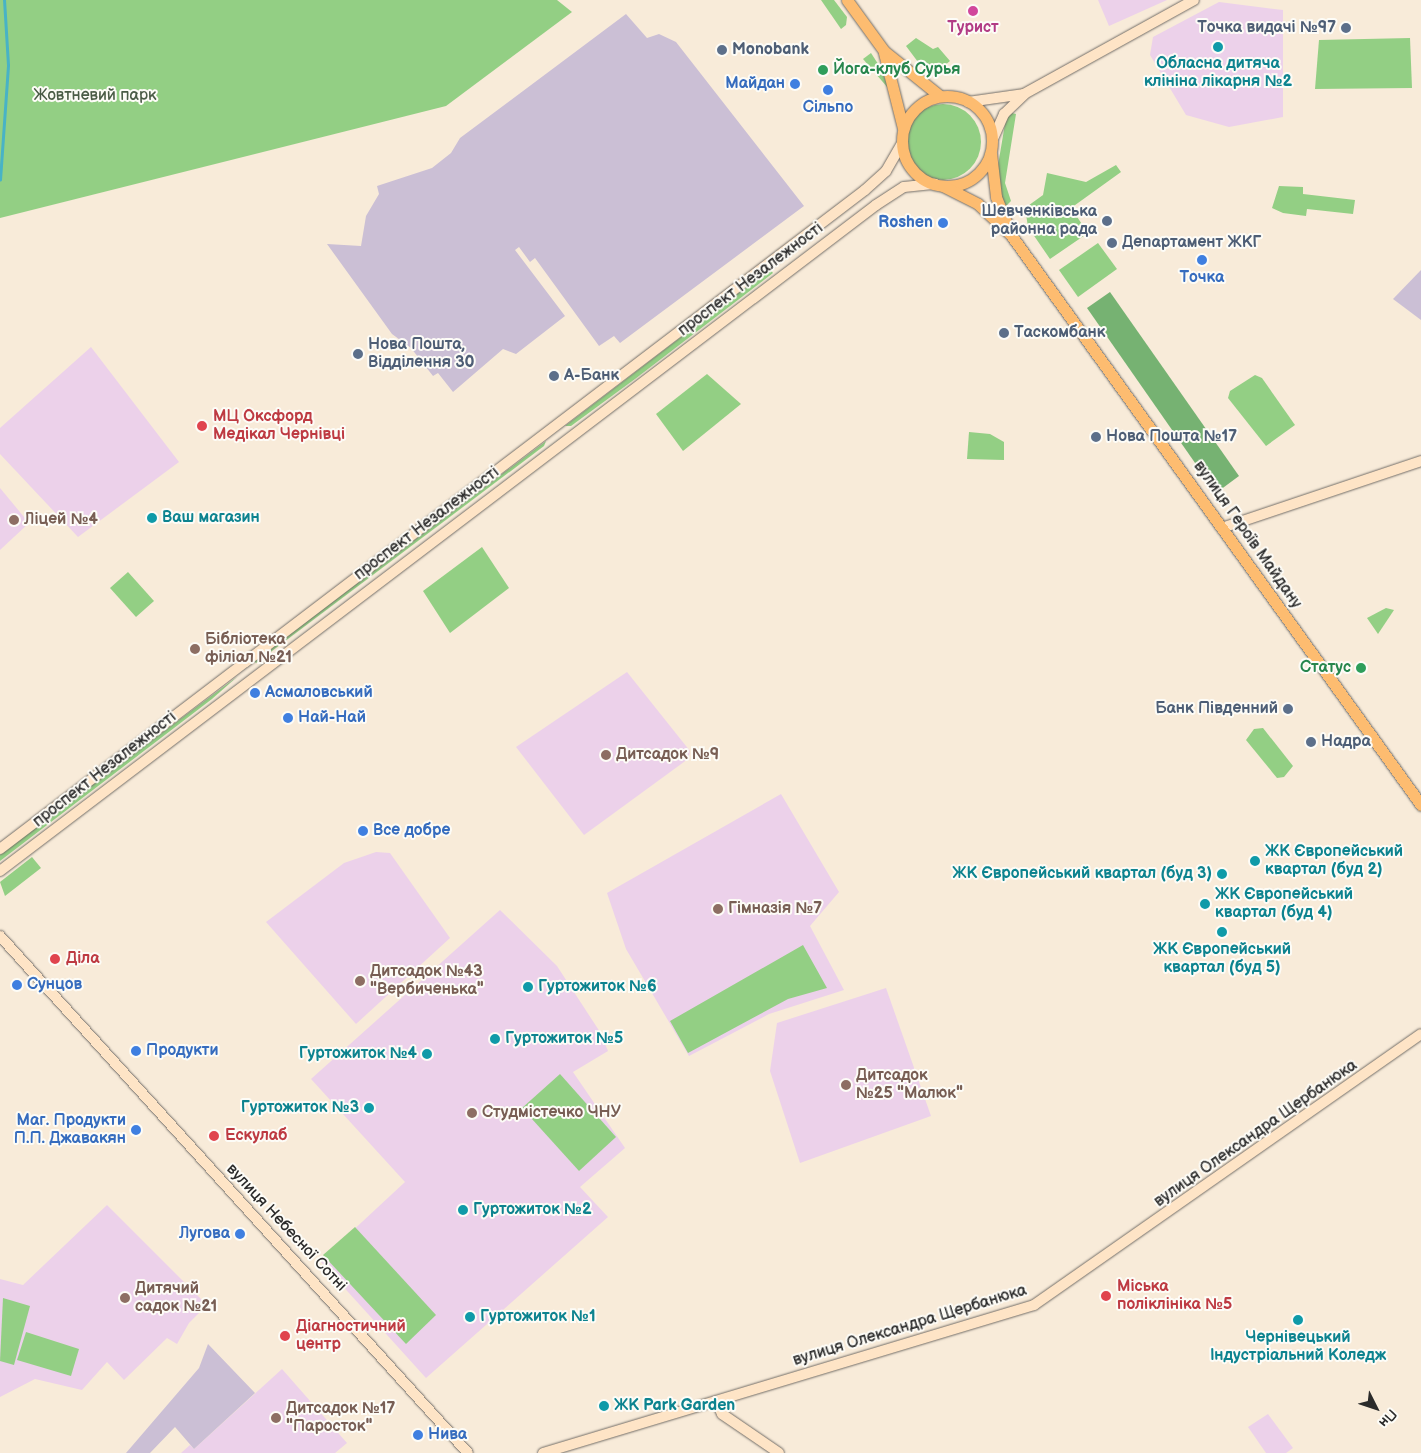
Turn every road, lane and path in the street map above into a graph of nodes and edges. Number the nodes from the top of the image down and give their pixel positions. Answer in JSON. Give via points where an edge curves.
{"nodes":[{"id":1,"x":847,"y":0,"type":"edge"},
{"id":2,"x":1194,"y":0,"type":"edge"},
{"id":3,"x":884,"y":51,"type":"junction"},
{"id":4,"x":1024,"y":94,"type":"junction"},
{"id":5,"x":940,"y":96,"type":"junction"},
{"id":6,"x":968,"y":102,"type":"junction"},
{"id":7,"x":903,"y":128,"type":"junction"},
{"id":8,"x":902,"y":145,"type":"junction"},
{"id":9,"x":992,"y":146,"type":"junction"},
{"id":10,"x":939,"y":185,"type":"junction"},
{"id":11,"x":1011,"y":235,"type":"junction"},
{"id":12,"x":1421,"y":461,"type":"edge"},
{"id":13,"x":1222,"y":528,"type":"junction"},
{"id":14,"x":1421,"y":805,"type":"edge"},
{"id":15,"x":0,"y":849,"type":"edge"},
{"id":16,"x":0,"y":871,"type":"edge"},
{"id":17,"x":0,"y":936,"type":"edge"},
{"id":18,"x":1421,"y":1034,"type":"edge"},
{"id":19,"x":716,"y":1401,"type":"junction"},
{"id":20,"x":468,"y":1453,"type":"edge"},
{"id":21,"x":543,"y":1453,"type":"edge"},
{"id":22,"x":779,"y":1453,"type":"edge"}],
"edges":[{"from":1,"to":3,"type":"main road"},
{"from":2,"to":4,"type":"main road"},
{"from":3,"to":5,"type":"main road"},
{"from":3,"to":7,"type":"main road"},
{"from":4,"to":6,"type":"main road"},
{"from":4,"to":9,"type":"main road","via":[[1004,114]]},
{"from":5,"to":6,"type":"main road"},
{"from":5,"to":7,"type":"main road","via":[[917,106]]},
{"from":6,"to":9,"type":"main road","via":[[983,113]]},
{"from":7,"to":8,"type":"main road"},
{"from":8,"to":10,"type":"main road","via":[[913,172]]},
{"from":8,"to":15,"type":"main road","name":"проспект Незалежності","via":[[886,171],[865,190]]},
{"from":9,"to":10,"type":"main road","via":[[976,176]]},
{"from":9,"to":11,"type":"main road","via":[[996,196]]},
{"from":10,"to":11,"type":"main road","via":[[978,204]]},
{"from":10,"to":16,"type":"main road","name":"проспект Незалежності","via":[[904,187],[876,205]]},
{"from":11,"to":13,"type":"main road","name":"вулиця Героїв Майдану"},
{"from":12,"to":13,"type":"main road"},
{"from":13,"to":14,"type":"main road","name":"вулиця Героїв Майдану"},
{"from":17,"to":20,"type":"main road","name":"вулиця Небесної Сотні"},
{"from":18,"to":19,"type":"main road","name":"вулиця Олександра Щербанюка","via":[[1034,1305]]},
{"from":19,"to":21,"type":"main road","name":"вулиця Олександра Щербанюка"},
{"from":19,"to":22,"type":"main road","via":[[722,1414]]}]}
